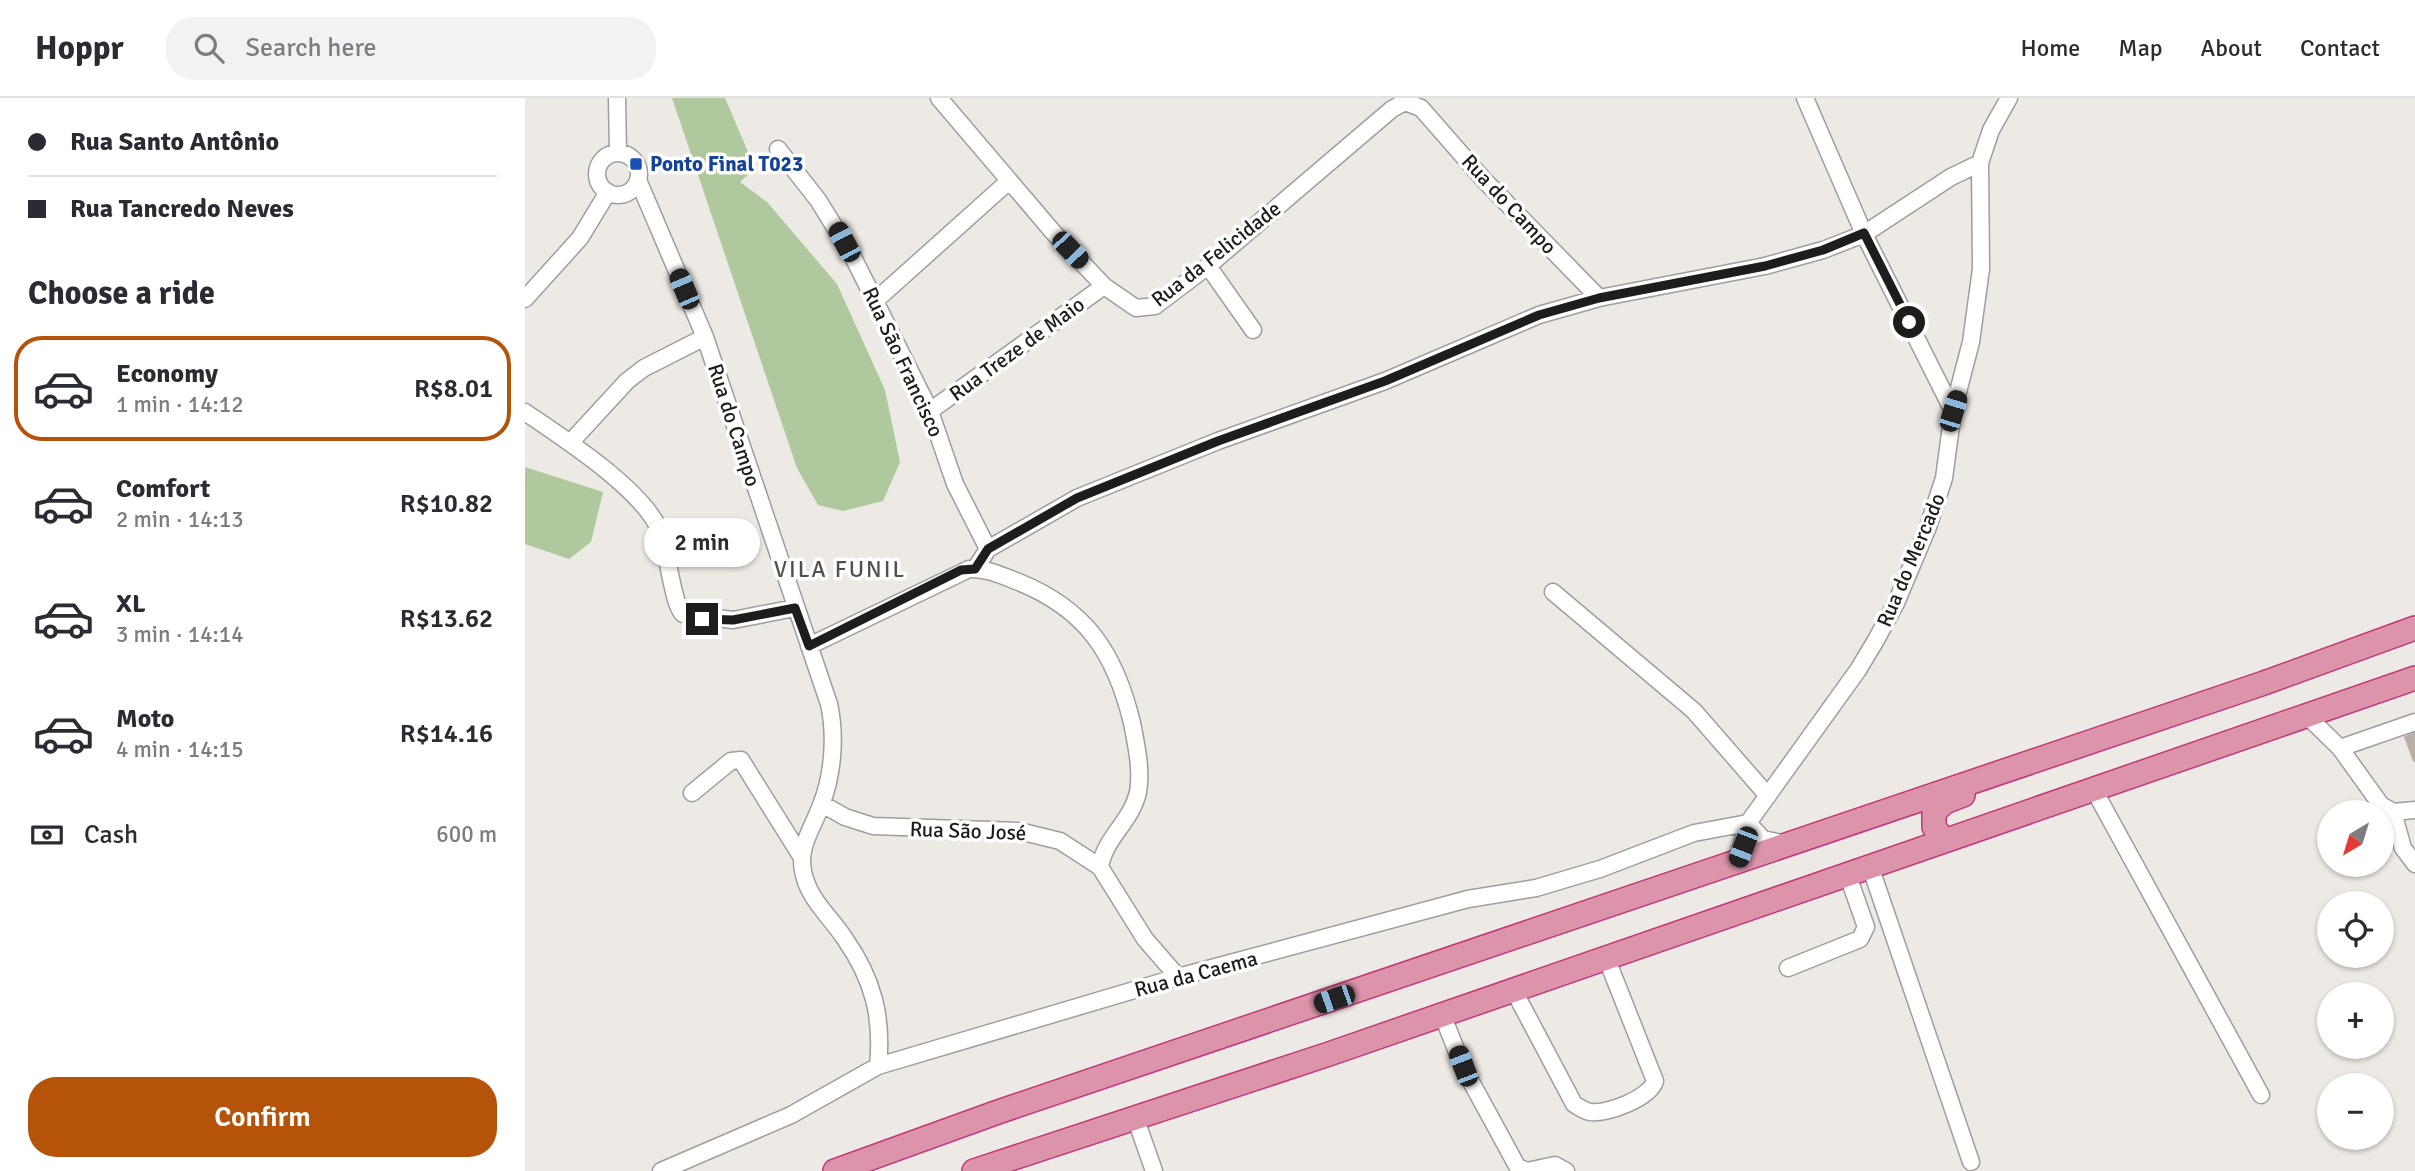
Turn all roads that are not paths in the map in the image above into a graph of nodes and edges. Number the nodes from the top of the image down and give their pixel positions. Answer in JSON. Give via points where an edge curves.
{"nodes":[{"id":1,"x":617,"y":98,"type":"edge"},
{"id":2,"x":939,"y":98,"type":"edge"},
{"id":3,"x":1805,"y":98,"type":"edge"},
{"id":4,"x":2009,"y":98,"type":"edge"},
{"id":5,"x":1421,"y":108,"type":"joint"},
{"id":6,"x":778,"y":149,"type":"dead end"},
{"id":7,"x":618,"y":153,"type":"junction"},
{"id":8,"x":1980,"y":163,"type":"junction"},
{"id":9,"x":638,"y":180,"type":"junction"},
{"id":10,"x":1009,"y":181,"type":"junction"},
{"id":11,"x":614,"y":193,"type":"junction"},
{"id":12,"x":654,"y":218,"type":"junction"},
{"id":13,"x":1864,"y":233,"type":"junction"},
{"id":14,"x":1208,"y":266,"type":"junction"},
{"id":15,"x":1104,"y":286,"type":"junction"},
{"id":16,"x":1599,"y":298,"type":"junction"},
{"id":17,"x":525,"y":299,"type":"edge"},
{"id":18,"x":875,"y":301,"type":"junction"},
{"id":19,"x":1253,"y":330,"type":"dead end"},
{"id":20,"x":705,"y":337,"type":"junction"},
{"id":21,"x":930,"y":411,"type":"junction"},
{"id":22,"x":1953,"y":411,"type":"junction"},
{"id":23,"x":525,"y":412,"type":"edge"},
{"id":24,"x":570,"y":443,"type":"junction"},
{"id":25,"x":988,"y":549,"type":"junction"},
{"id":26,"x":975,"y":569,"type":"junction"},
{"id":27,"x":1553,"y":592,"type":"dead end"},
{"id":28,"x":795,"y":608,"type":"junction"},
{"id":29,"x":2415,"y":628,"type":"edge"},
{"id":30,"x":809,"y":646,"type":"junction"},
{"id":31,"x":2415,"y":678,"type":"edge"},
{"id":32,"x":2264,"y":683,"type":"junction"},
{"id":33,"x":2305,"y":714,"type":"junction"},
{"id":34,"x":2415,"y":722,"type":"edge"},
{"id":35,"x":2340,"y":748,"type":"junction"},
{"id":36,"x":2093,"y":788,"type":"junction"},
{"id":37,"x":692,"y":793,"type":"dead end"},
{"id":38,"x":1767,"y":796,"type":"junction"},
{"id":39,"x":2377,"y":800,"type":"edge"},
{"id":40,"x":822,"y":804,"type":"junction"},
{"id":41,"x":2415,"y":810,"type":"edge"},
{"id":42,"x":2394,"y":812,"type":"edge"},
{"id":43,"x":2394,"y":816,"type":"edge"},
{"id":44,"x":1748,"y":823,"type":"junction"},
{"id":45,"x":1944,"y":841,"type":"junction"},
{"id":46,"x":1787,"y":844,"type":"junction"},
{"id":47,"x":801,"y":856,"type":"junction"},
{"id":48,"x":1737,"y":861,"type":"junction"},
{"id":49,"x":2415,"y":864,"type":"edge"},
{"id":50,"x":1870,"y":866,"type":"junction"},
{"id":51,"x":1100,"y":867,"type":"junction"},
{"id":52,"x":1847,"y":873,"type":"junction"},
{"id":53,"x":1606,"y":957,"type":"junction"},
{"id":54,"x":1787,"y":968,"type":"dead end"},
{"id":55,"x":1178,"y":977,"type":"junction"},
{"id":56,"x":1513,"y":989,"type":"junction"},
{"id":57,"x":1442,"y":1014,"type":"junction"},
{"id":58,"x":878,"y":1066,"type":"junction"},
{"id":59,"x":2261,"y":1095,"type":"dead end"},
{"id":60,"x":1135,"y":1117,"type":"junction"},
{"id":61,"x":1971,"y":1162,"type":"dead end"},
{"id":62,"x":661,"y":1171,"type":"edge"},
{"id":63,"x":835,"y":1171,"type":"edge"},
{"id":64,"x":974,"y":1171,"type":"edge"},
{"id":65,"x":1154,"y":1171,"type":"edge"},
{"id":66,"x":1527,"y":1171,"type":"edge"},
{"id":67,"x":1566,"y":1171,"type":"edge"}],
"edges":[{"from":1,"to":7,"type":"street"},
{"from":2,"to":10,"type":"street","name":"Rua da Felicidade"},
{"from":3,"to":13,"type":"street"},
{"from":4,"to":8,"type":"street","name":"Rua do Mercado"},
{"from":5,"to":14,"type":"street","name":"Rua da Felicidade","via":[[1405,102],[1392,109]]},
{"from":5,"to":16,"type":"street","name":"Rua do Campo"},
{"from":6,"to":18,"type":"street","name":"Rua São Francisco","via":[[837,228]]},
{"from":7,"to":9,"type":"street","via":[[633,159]]},
{"from":7,"to":11,"type":"street","via":[[608,156],[598,168],[600,184]]},
{"from":8,"to":13,"type":"street"},
{"from":8,"to":22,"type":"street","name":"Rua do Mercado","via":[[1982,269],[1971,342]]},
{"from":9,"to":11,"type":"street","via":[[631,190]]},
{"from":9,"to":12,"type":"street","name":"Rua do Campo"},
{"from":10,"to":15,"type":"street","name":"Rua da Felicidade"},
{"from":10,"to":18,"type":"street"},
{"from":11,"to":12,"type":"street","name":"Rua do Campo","via":[[642,204]]},
{"from":11,"to":17,"type":"street","via":[[580,239]]},
{"from":12,"to":20,"type":"street","name":"Rua do Campo"},
{"from":13,"to":16,"type":"street","via":[[1765,266]]},
{"from":13,"to":22,"type":"street"},
{"from":14,"to":15,"type":"street","name":"Rua da Felicidade","via":[[1155,306],[1144,309],[1127,304]]},
{"from":14,"to":19,"type":"street"},
{"from":15,"to":21,"type":"street","name":"Rua Treze de Maio"},
{"from":16,"to":25,"type":"street","via":[[1539,315],[1385,381],[1077,498]]},
{"from":18,"to":21,"type":"street","name":"Rua São Francisco"},
{"from":20,"to":24,"type":"street","via":[[627,380]]},
{"from":20,"to":28,"type":"street","name":"Rua do Campo"},
{"from":21,"to":25,"type":"street","name":"Rua São Francisco","via":[[955,484]]},
{"from":22,"to":38,"type":"street","name":"Rua do Mercado","via":[[1944,478],[1896,603],[1858,670]]},
{"from":23,"to":24,"type":"street"},
{"from":24,"to":28,"type":"street","via":[[650,513],[668,554],[677,606],[683,614],[733,620]]},
{"from":25,"to":26,"type":"street"},
{"from":26,"to":30,"type":"street","via":[[961,570]]},
{"from":26,"to":51,"type":"street","via":[[1019,582],[1060,604],[1091,631],[1118,675],[1137,746],[1139,788],[1135,806],[1105,848]]},
{"from":27,"to":38,"type":"street","via":[[1694,711]]},
{"from":28,"to":30,"type":"street","name":"Rua do Campo"},
{"from":29,"to":32,"type":"highway"},
{"from":30,"to":40,"type":"street","name":"Rua do Campo","via":[[832,719],[831,760]]},
{"from":31,"to":33,"type":"highway"},
{"from":32,"to":45,"type":"highway","via":[[2144,736],[1952,798],[1934,812],[1934,827]]},
{"from":32,"to":46,"type":"highway"},
{"from":33,"to":35,"type":"street"},
{"from":33,"to":36,"type":"highway"},
{"from":34,"to":35,"type":"street"},
{"from":35,"to":39,"type":"street"},
{"from":36,"to":45,"type":"highway"},
{"from":36,"to":59,"type":"street"},
{"from":37,"to":47,"type":"street","via":[[730,761],[741,761]]},
{"from":38,"to":44,"type":"street","name":"Rua do Mercado"},
{"from":40,"to":47,"type":"street","name":"Rua do Campo"},
{"from":40,"to":51,"type":"street","name":"Rua São José","via":[[873,826],[1039,834],[1060,841]]},
{"from":41,"to":42,"type":"street"},
{"from":43,"to":49,"type":"street","via":[[2403,848]]},
{"from":44,"to":46,"type":"street","via":[[1763,839]]},
{"from":44,"to":48,"type":"street","name":"Rua do Mercado"},
{"from":44,"to":55,"type":"street","name":"Rua da Caema","via":[[1694,833],[1536,888],[1468,899]]},
{"from":45,"to":50,"type":"highway"},
{"from":46,"to":48,"type":"highway"},
{"from":47,"to":58,"type":"street","via":[[815,901],[854,954],[879,1012]]},
{"from":48,"to":63,"type":"highway"},
{"from":50,"to":52,"type":"highway"},
{"from":50,"to":61,"type":"street"},
{"from":51,"to":55,"type":"street","name":"Rua São José","via":[[1145,939]]},
{"from":52,"to":53,"type":"highway"},
{"from":52,"to":54,"type":"street","via":[[1866,927],[1864,934]]},
{"from":53,"to":56,"type":"highway"},
{"from":53,"to":56,"type":"street","via":[[1655,1081],[1649,1092],[1609,1112],[1588,1112],[1574,1104]]},
{"from":55,"to":58,"type":"street","name":"Rua da Caema"},
{"from":56,"to":57,"type":"highway"},
{"from":57,"to":60,"type":"highway"},
{"from":57,"to":66,"type":"street","via":[[1463,1066],[1517,1166]]},
{"from":58,"to":62,"type":"street","name":"Rua da Caema","via":[[791,1115]]},
{"from":60,"to":64,"type":"highway"},
{"from":60,"to":65,"type":"street"},
{"from":66,"to":67,"type":"street","via":[[1555,1166]]}]}
